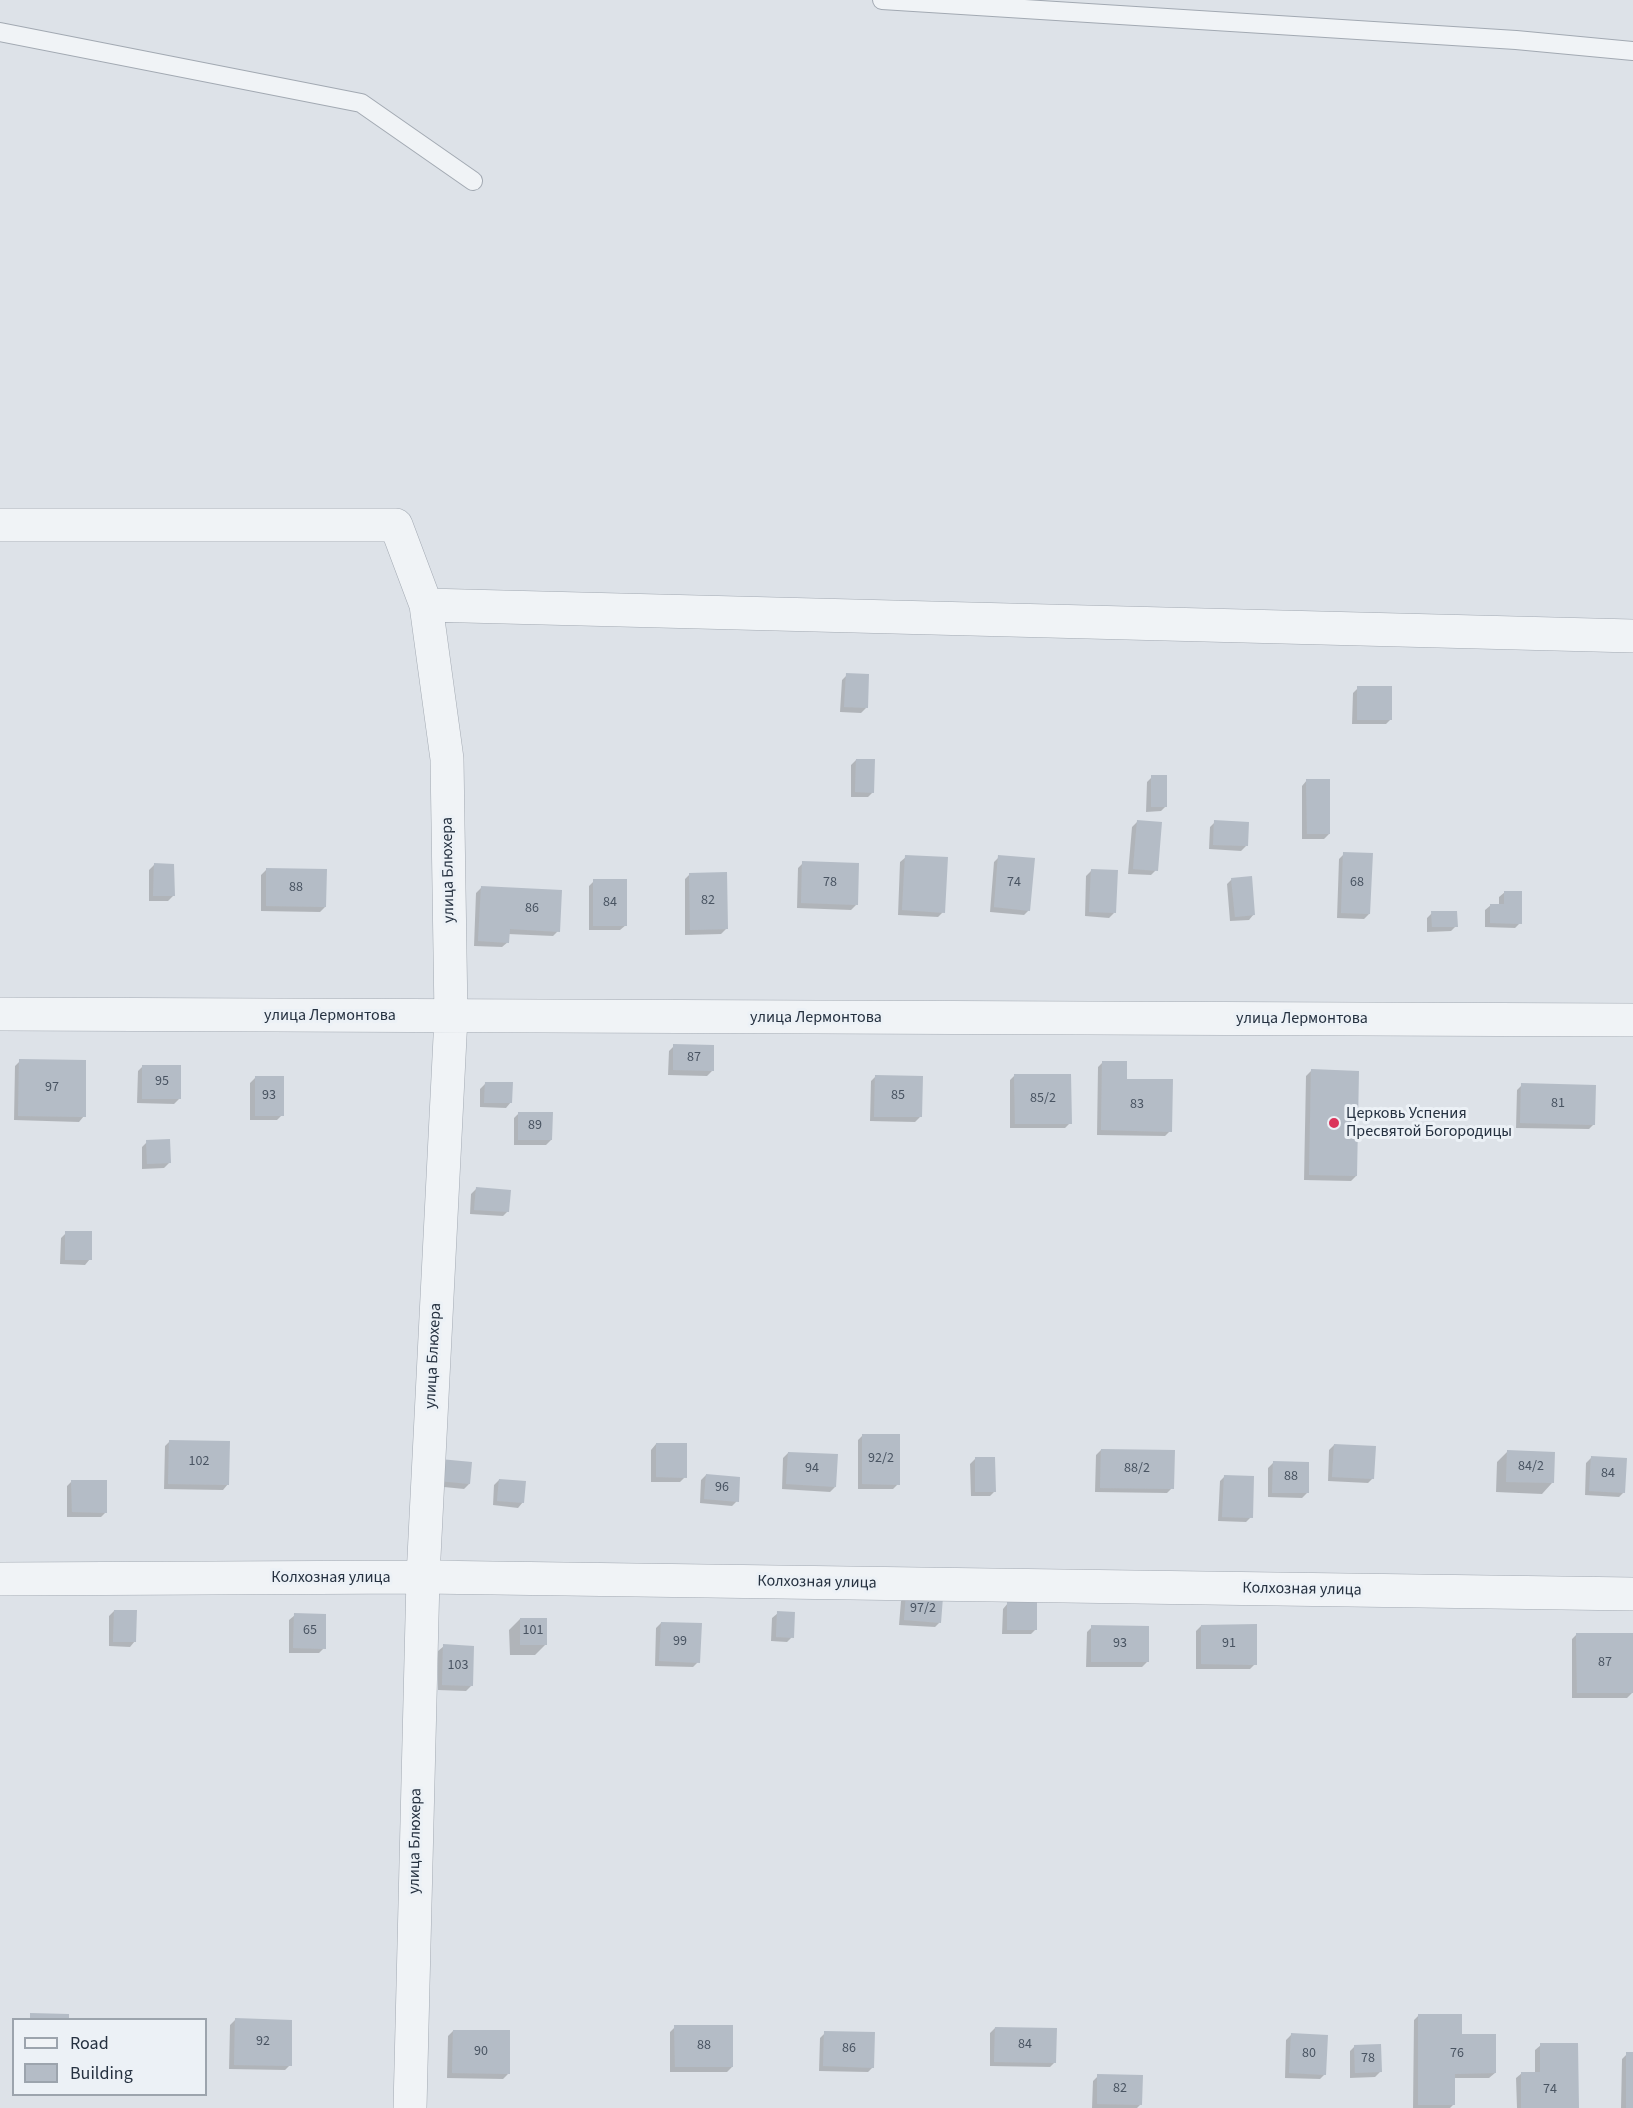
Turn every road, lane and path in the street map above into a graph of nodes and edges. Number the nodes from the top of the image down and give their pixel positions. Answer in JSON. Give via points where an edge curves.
{"nodes":[{"id":1,"x":882,"y":0,"type":"edge"},
{"id":2,"x":0,"y":32,"type":"edge"},
{"id":3,"x":1633,"y":51,"type":"edge"},
{"id":4,"x":473,"y":181,"type":"dead end"},
{"id":5,"x":0,"y":525,"type":"edge"},
{"id":6,"x":426,"y":605,"type":"junction"},
{"id":7,"x":1633,"y":636,"type":"edge"},
{"id":8,"x":0,"y":1014,"type":"edge"},
{"id":9,"x":451,"y":1017,"type":"junction"},
{"id":10,"x":1633,"y":1020,"type":"edge"},
{"id":11,"x":423,"y":1577,"type":"junction"},
{"id":12,"x":0,"y":1579,"type":"edge"},
{"id":13,"x":1633,"y":1594,"type":"edge"},
{"id":14,"x":410,"y":2108,"type":"edge"}],
"edges":[{"from":1,"to":3,"type":"lane","via":[[1516,40]]},
{"from":2,"to":4,"type":"lane","via":[[361,103]]},
{"from":5,"to":6,"type":"street","name":"улица Блюхера","via":[[396,525]]},
{"from":6,"to":7,"type":"street"},
{"from":6,"to":9,"type":"street","name":"улица Блюхера","via":[[447,759]]},
{"from":8,"to":9,"type":"street","name":"улица Лермонтова"},
{"from":9,"to":10,"type":"street","name":"улица Лермонтова"},
{"from":9,"to":11,"type":"street","name":"улица Блюхера"},
{"from":11,"to":12,"type":"street","name":"Колхозная улица"},
{"from":11,"to":13,"type":"street","name":"Колхозная улица"},
{"from":11,"to":14,"type":"street","name":"улица Блюхера"}]}
